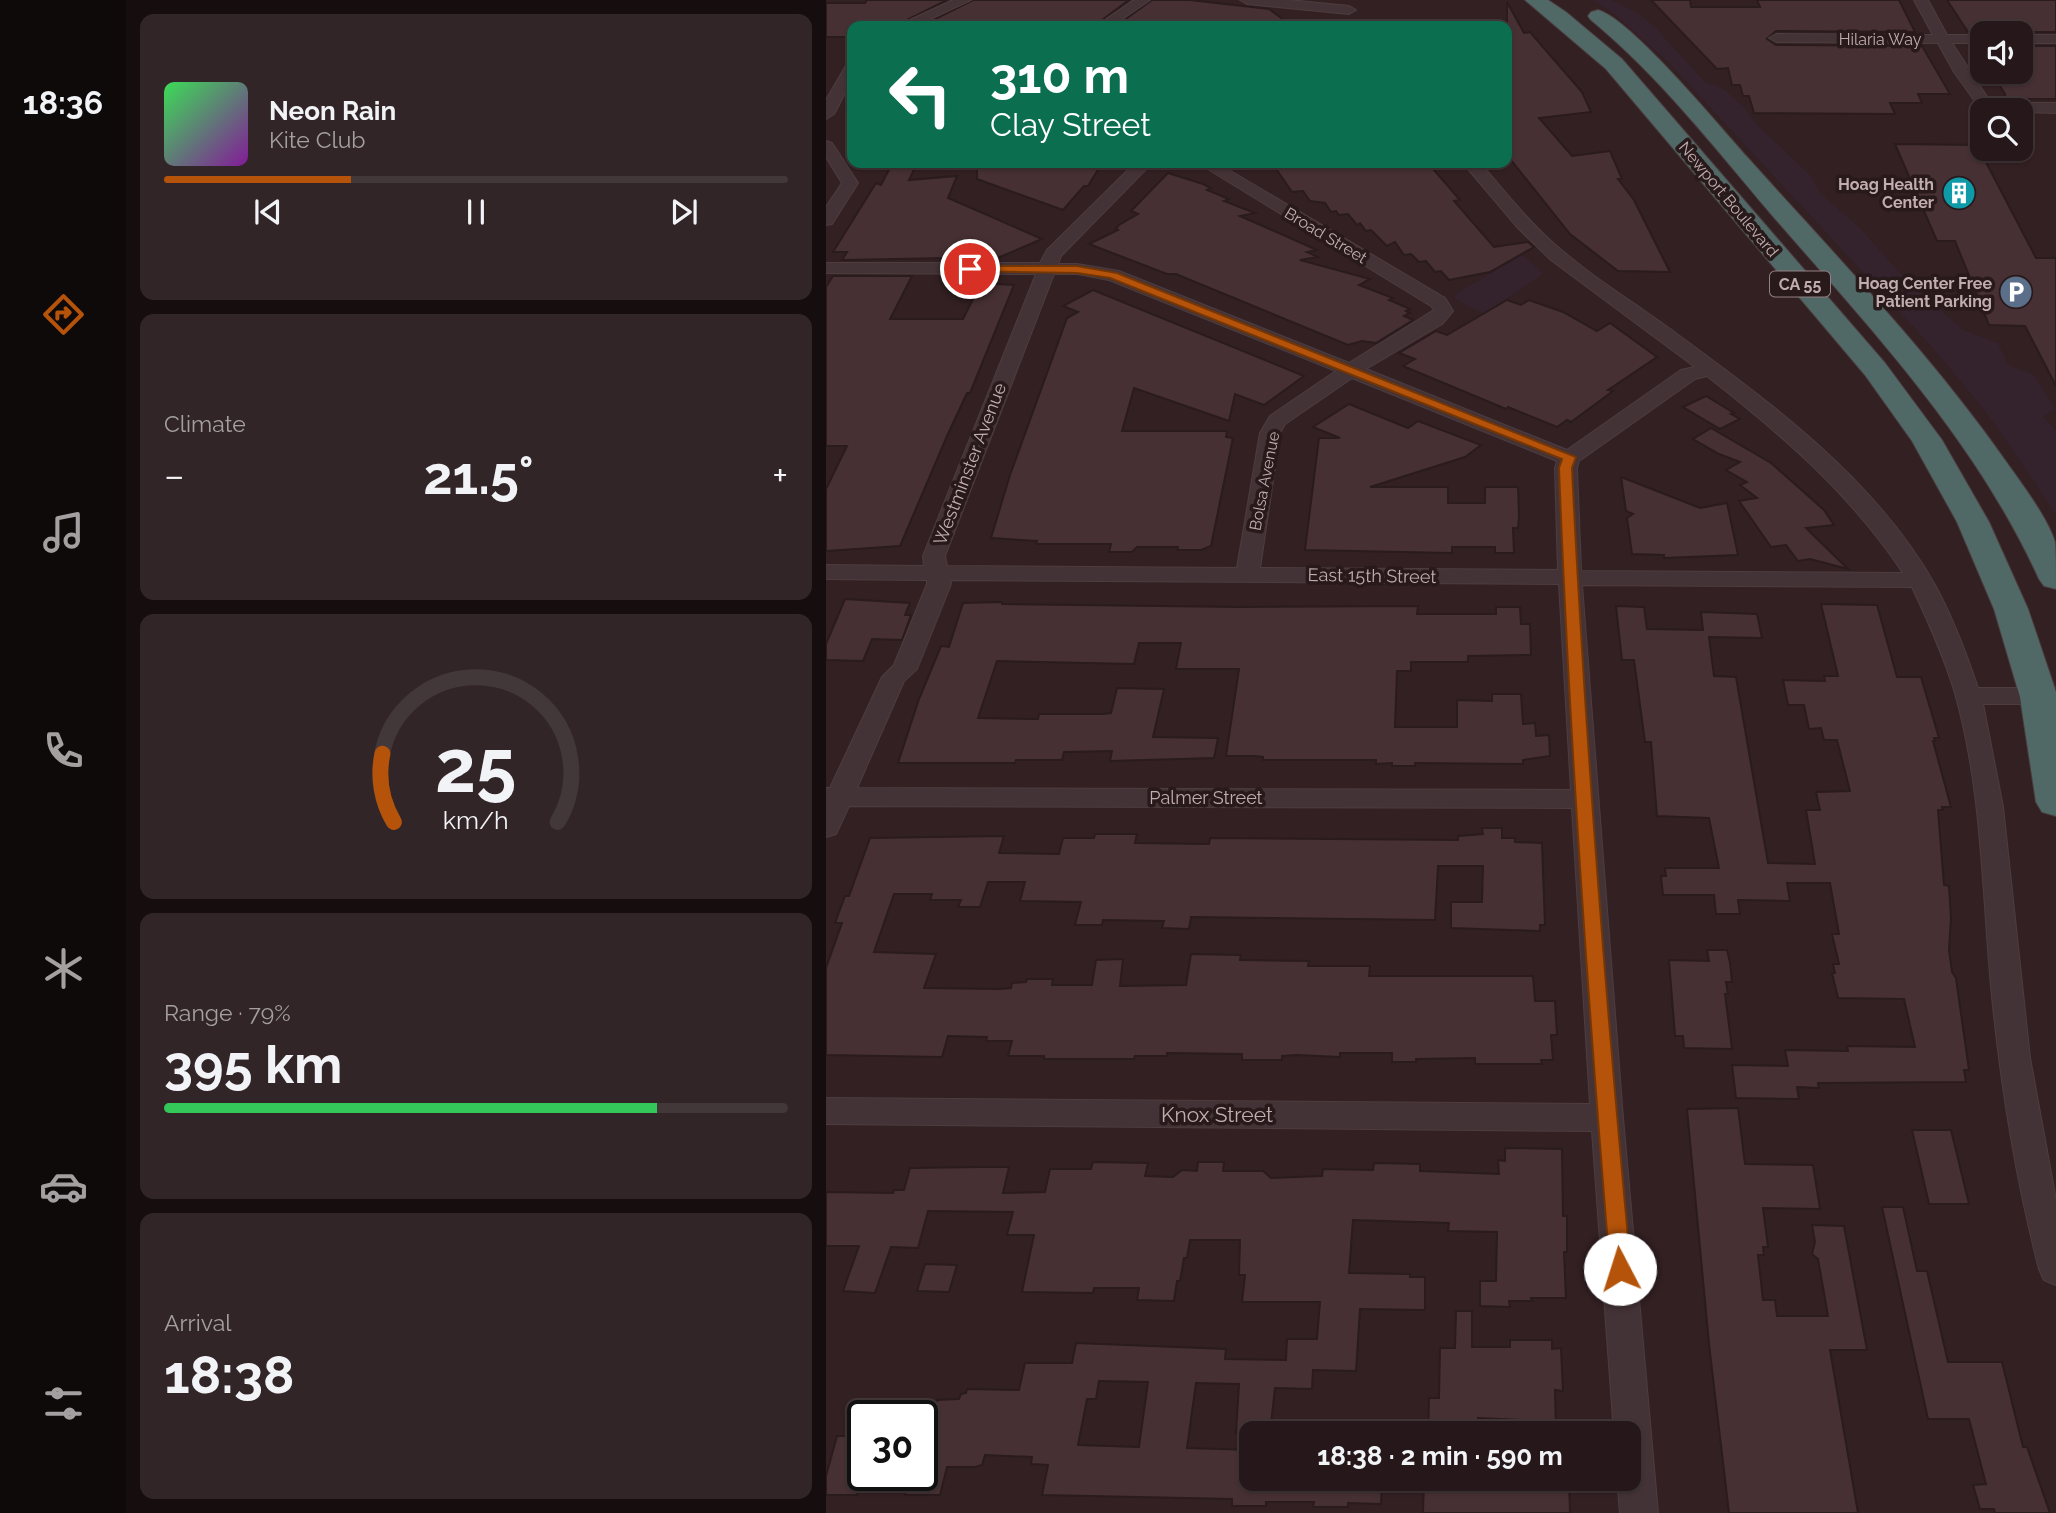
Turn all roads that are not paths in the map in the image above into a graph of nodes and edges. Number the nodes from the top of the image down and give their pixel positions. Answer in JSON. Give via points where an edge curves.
{"nodes":[{"id":1,"x":964,"y":0,"type":"edge"},
{"id":2,"x":1143,"y":0,"type":"edge"},
{"id":3,"x":1247,"y":0,"type":"edge"},
{"id":4,"x":1535,"y":0,"type":"edge"},
{"id":5,"x":1921,"y":0,"type":"edge"},
{"id":6,"x":1305,"y":3,"type":"edge"},
{"id":7,"x":1581,"y":3,"type":"dead end"},
{"id":8,"x":1348,"y":5,"type":"edge"},
{"id":9,"x":1290,"y":18,"type":"dead end"},
{"id":10,"x":916,"y":21,"type":"edge"},
{"id":11,"x":1111,"y":21,"type":"edge"},
{"id":12,"x":1776,"y":38,"type":"dead end"},
{"id":13,"x":1943,"y":39,"type":"junction"},
{"id":14,"x":1970,"y":39,"type":"edge"},
{"id":15,"x":2033,"y":39,"type":"edge"},
{"id":16,"x":2056,"y":39,"type":"edge"},
{"id":17,"x":847,"y":76,"type":"edge"},
{"id":18,"x":2056,"y":108,"type":"edge"},
{"id":19,"x":826,"y":114,"type":"edge"},
{"id":20,"x":829,"y":155,"type":"edge"},
{"id":21,"x":847,"y":157,"type":"edge"},
{"id":22,"x":1139,"y":168,"type":"edge"},
{"id":23,"x":1214,"y":168,"type":"edge"},
{"id":24,"x":1475,"y":168,"type":"edge"},
{"id":25,"x":826,"y":220,"type":"edge"},
{"id":26,"x":1066,"y":241,"type":"junction"},
{"id":27,"x":826,"y":268,"type":"edge"},
{"id":28,"x":1046,"y":269,"type":"junction"},
{"id":29,"x":1125,"y":280,"type":"junction"},
{"id":30,"x":1444,"y":311,"type":"joint"},
{"id":31,"x":1711,"y":369,"type":"junction"},
{"id":32,"x":1351,"y":370,"type":"junction"},
{"id":33,"x":1569,"y":457,"type":"junction"},
{"id":34,"x":826,"y":572,"type":"edge"},
{"id":35,"x":937,"y":572,"type":"junction"},
{"id":36,"x":1247,"y":575,"type":"junction"},
{"id":37,"x":1570,"y":578,"type":"junction"},
{"id":38,"x":2056,"y":579,"type":"edge"},
{"id":39,"x":1919,"y":580,"type":"junction"},
{"id":40,"x":1968,"y":696,"type":"junction"},
{"id":41,"x":2048,"y":696,"type":"edge"},
{"id":42,"x":832,"y":797,"type":"edge"},
{"id":43,"x":1587,"y":799,"type":"junction"},
{"id":44,"x":2056,"y":802,"type":"edge"},
{"id":45,"x":826,"y":827,"type":"edge"},
{"id":46,"x":826,"y":1111,"type":"edge"},
{"id":47,"x":1607,"y":1118,"type":"junction"},
{"id":48,"x":2056,"y":1269,"type":"edge"},
{"id":49,"x":1639,"y":1513,"type":"edge"}],
"edges":[{"from":1,"to":10,"type":"street"},
{"from":2,"to":11,"type":"street"},
{"from":3,"to":6,"type":"street"},
{"from":4,"to":41,"type":"highway","name":"Newport Boulevard","number":"CA 55","via":[[1614,64],[1875,369],[1927,440],[1973,522]]},
{"from":5,"to":13,"type":"street"},
{"from":6,"to":8,"type":"street"},
{"from":6,"to":9,"type":"street"},
{"from":7,"to":38,"type":"highway","name":"Newport Boulevard","number":"CA 55","via":[[1652,65],[1930,379],[2003,479]]},
{"from":12,"to":13,"type":"street","name":"Hilaria Way"},
{"from":13,"to":14,"type":"street","name":"Hilaria Way"},
{"from":13,"to":18,"type":"street","via":[[1987,108]]},
{"from":15,"to":16,"type":"street"},
{"from":17,"to":19,"type":"street"},
{"from":20,"to":21,"type":"street"},
{"from":20,"to":25,"type":"street","via":[[850,183]]},
{"from":22,"to":26,"type":"street","name":"Westminster Avenue"},
{"from":23,"to":30,"type":"street","name":"Broad Street","via":[[1438,302]]},
{"from":24,"to":31,"type":"street","via":[[1542,242]]},
{"from":26,"to":28,"type":"street","name":"Westminster Avenue"},
{"from":26,"to":29,"type":"street","via":[[1069,251]]},
{"from":27,"to":28,"type":"street"},
{"from":28,"to":29,"type":"street","via":[[1096,271]]},
{"from":28,"to":35,"type":"street","name":"Westminster Avenue","via":[[934,556]]},
{"from":29,"to":32,"type":"street"},
{"from":30,"to":32,"type":"street","name":"Bolsa Avenue"},
{"from":31,"to":33,"type":"street","via":[[1688,374]]},
{"from":31,"to":39,"type":"street","via":[[1777,422],[1854,494]]},
{"from":32,"to":33,"type":"street"},
{"from":32,"to":36,"type":"street","name":"Bolsa Avenue","via":[[1277,420],[1270,433]]},
{"from":33,"to":37,"type":"street"},
{"from":34,"to":35,"type":"street","name":"East 15th Street"},
{"from":35,"to":36,"type":"street","name":"East 15th Street"},
{"from":35,"to":42,"type":"street","name":"Westminster Avenue","via":[[939,584],[905,669],[894,677]]},
{"from":36,"to":37,"type":"street","name":"East 15th Street"},
{"from":37,"to":39,"type":"street","name":"East 15th Street"},
{"from":37,"to":43,"type":"street"},
{"from":39,"to":40,"type":"street","via":[[1943,623]]},
{"from":40,"to":41,"type":"street"},
{"from":40,"to":48,"type":"street","via":[[1982,745],[2019,1096]]},
{"from":41,"to":44,"type":"highway","name":"Newport Boulevard","number":"CA 55"},
{"from":42,"to":43,"type":"street","name":"Palmer Street"},
{"from":42,"to":45,"type":"street","name":"Westminster Avenue"},
{"from":43,"to":47,"type":"street"},
{"from":46,"to":47,"type":"street","name":"Knox Street"},
{"from":47,"to":49,"type":"street"}]}
